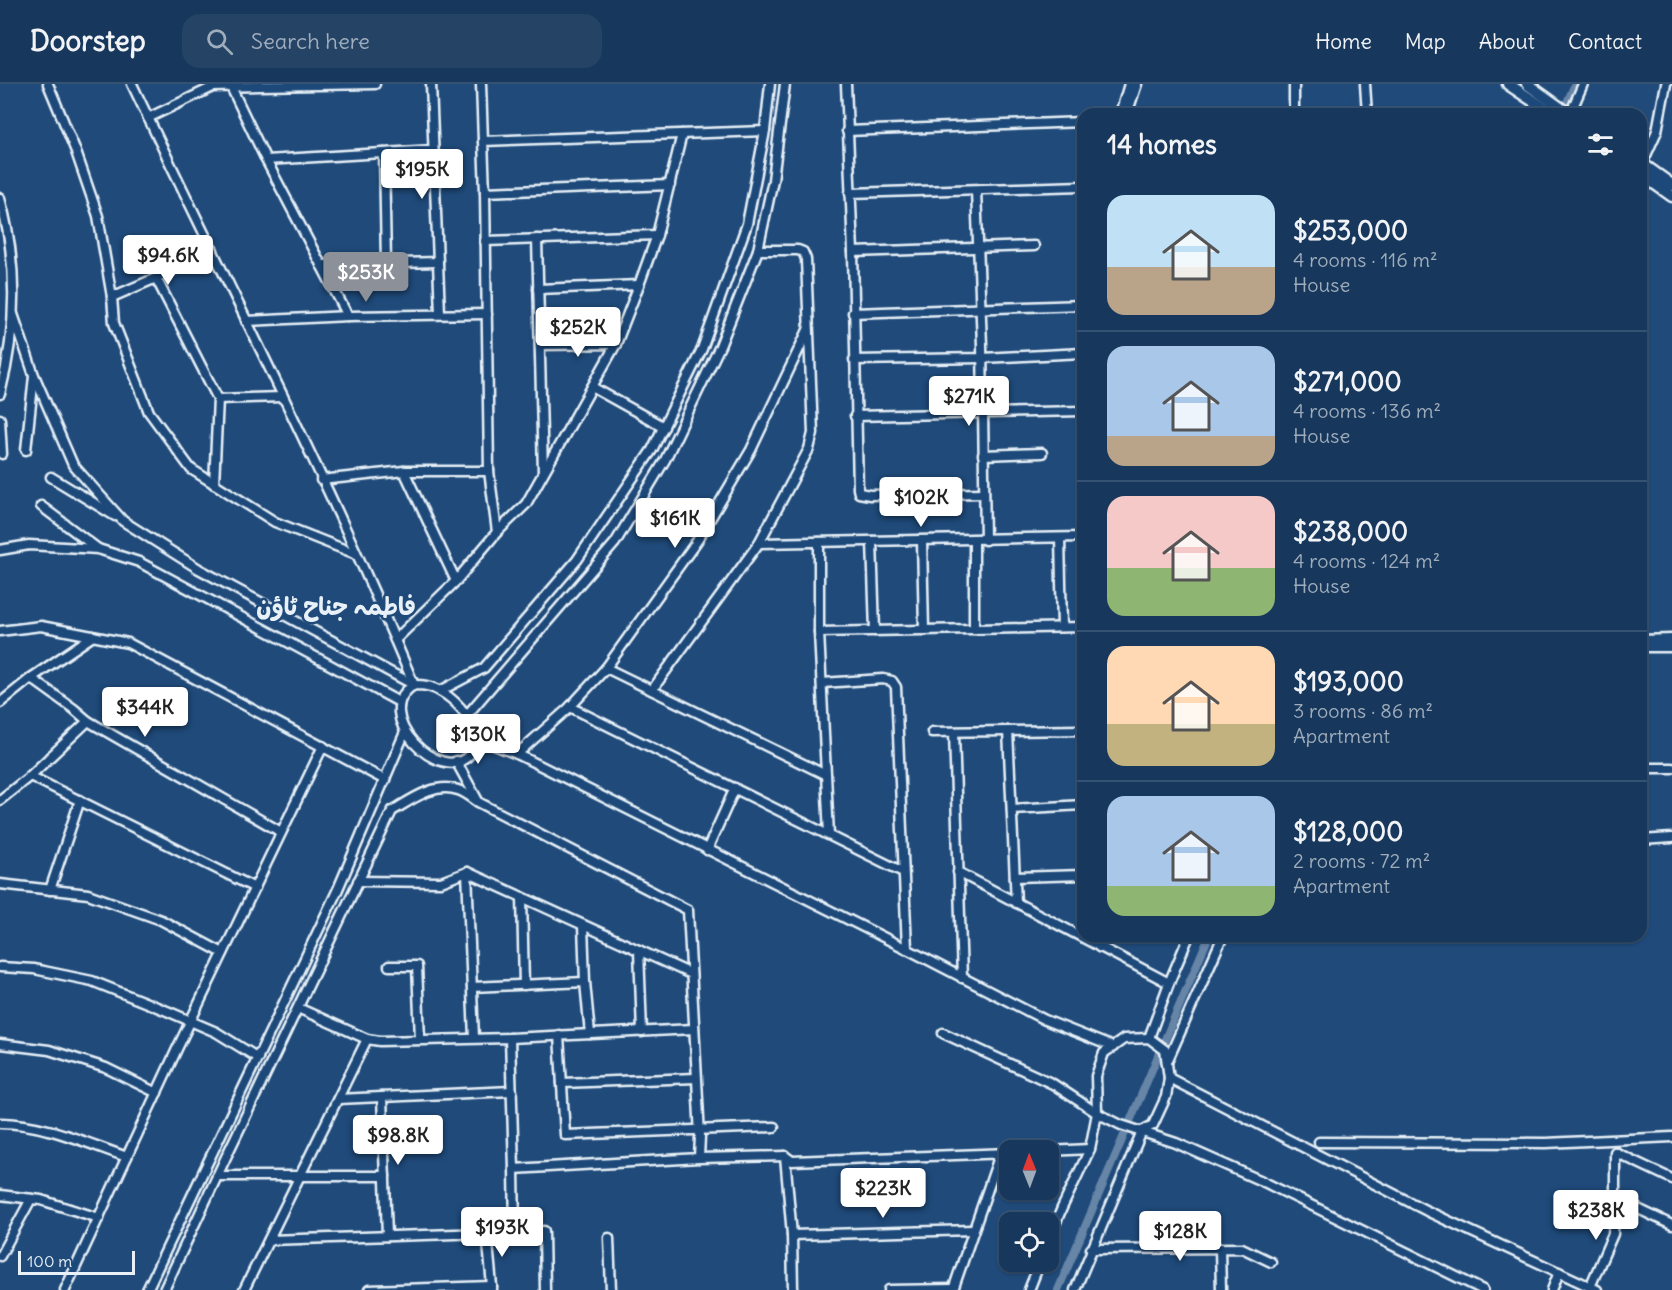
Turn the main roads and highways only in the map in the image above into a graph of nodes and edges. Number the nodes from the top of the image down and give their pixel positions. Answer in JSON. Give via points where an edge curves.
{"nodes":[{"id":1,"x":1508,"y":84,"type":"edge"},
{"id":2,"x":1527,"y":84,"type":"edge"},
{"id":3,"x":1542,"y":108,"type":"edge"},
{"id":4,"x":1561,"y":108,"type":"edge"},
{"id":5,"x":1647,"y":170,"type":"edge"},
{"id":6,"x":1647,"y":173,"type":"edge"},
{"id":7,"x":1672,"y":185,"type":"edge"},
{"id":8,"x":1672,"y":196,"type":"edge"}],
"edges":[{"from":1,"to":3,"type":"main road"},
{"from":2,"to":4,"type":"main road"},
{"from":5,"to":7,"type":"main road"},
{"from":6,"to":8,"type":"main road"}]}
